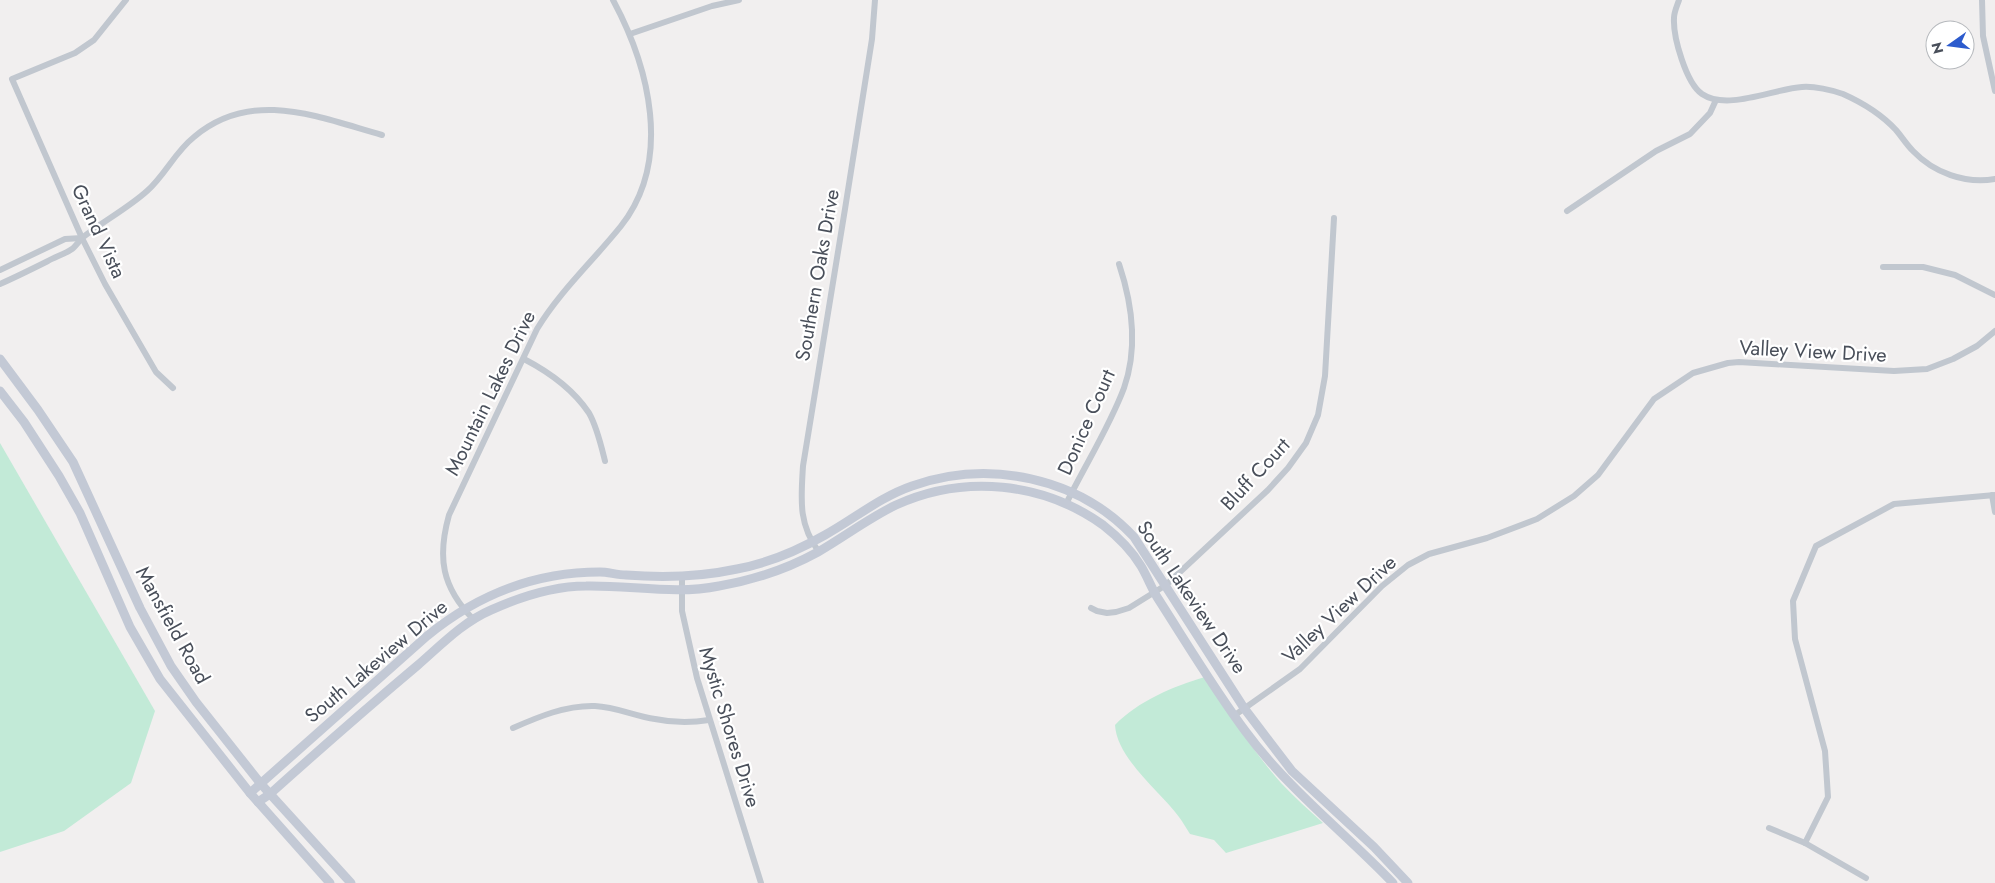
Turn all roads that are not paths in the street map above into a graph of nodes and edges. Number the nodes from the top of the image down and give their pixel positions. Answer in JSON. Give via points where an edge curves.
{"nodes":[{"id":1,"x":126,"y":0,"type":"edge"},
{"id":2,"x":613,"y":0,"type":"edge"},
{"id":3,"x":739,"y":0,"type":"edge"},
{"id":4,"x":875,"y":0,"type":"edge"},
{"id":5,"x":1679,"y":0,"type":"edge"},
{"id":6,"x":1982,"y":0,"type":"edge"},
{"id":7,"x":630,"y":34,"type":"junction"},
{"id":8,"x":1995,"y":91,"type":"edge"},
{"id":9,"x":1716,"y":100,"type":"junction"},
{"id":10,"x":382,"y":135,"type":"dead end"},
{"id":11,"x":1995,"y":179,"type":"edge"},
{"id":12,"x":1567,"y":211,"type":"dead end"},
{"id":13,"x":1334,"y":218,"type":"dead end"},
{"id":14,"x":82,"y":238,"type":"junction"},
{"id":15,"x":27,"y":257,"type":"junction"},
{"id":16,"x":1119,"y":264,"type":"dead end"},
{"id":17,"x":1883,"y":267,"type":"dead end"},
{"id":18,"x":33,"y":268,"type":"junction"},
{"id":19,"x":0,"y":270,"type":"edge"},
{"id":20,"x":0,"y":284,"type":"edge"},
{"id":21,"x":1995,"y":296,"type":"edge"},
{"id":22,"x":1995,"y":331,"type":"edge"},
{"id":23,"x":0,"y":359,"type":"edge"},
{"id":24,"x":524,"y":359,"type":"junction"},
{"id":25,"x":173,"y":388,"type":"dead end"},
{"id":26,"x":0,"y":391,"type":"edge"},
{"id":27,"x":604,"y":461,"type":"dead end"},
{"id":28,"x":1072,"y":491,"type":"junction"},
{"id":29,"x":1994,"y":495,"type":"edge"},
{"id":30,"x":1066,"y":504,"type":"junction"},
{"id":31,"x":1995,"y":512,"type":"edge"},
{"id":32,"x":812,"y":542,"type":"junction"},
{"id":33,"x":819,"y":552,"type":"junction"},
{"id":34,"x":682,"y":577,"type":"junction"},
{"id":35,"x":1166,"y":585,"type":"junction"},
{"id":36,"x":681,"y":590,"type":"junction"},
{"id":37,"x":1154,"y":592,"type":"junction"},
{"id":38,"x":1091,"y":608,"type":"dead end"},
{"id":39,"x":464,"y":609,"type":"junction"},
{"id":40,"x":473,"y":619,"type":"junction"},
{"id":41,"x":1244,"y":708,"type":"junction"},
{"id":42,"x":1235,"y":715,"type":"junction"},
{"id":43,"x":709,"y":720,"type":"junction"},
{"id":44,"x":513,"y":728,"type":"dead end"},
{"id":45,"x":261,"y":784,"type":"junction"},
{"id":46,"x":250,"y":793,"type":"junction"},
{"id":47,"x":270,"y":794,"type":"junction"},
{"id":48,"x":258,"y":802,"type":"junction"},
{"id":49,"x":1342,"y":817,"type":"junction"},
{"id":50,"x":1335,"y":826,"type":"junction"},
{"id":51,"x":1769,"y":828,"type":"dead end"},
{"id":52,"x":1805,"y":843,"type":"junction"},
{"id":53,"x":1866,"y":878,"type":"dead end"},
{"id":54,"x":330,"y":883,"type":"edge"},
{"id":55,"x":351,"y":883,"type":"edge"},
{"id":56,"x":762,"y":883,"type":"edge"},
{"id":57,"x":1393,"y":883,"type":"edge"},
{"id":58,"x":1408,"y":883,"type":"edge"}],
"edges":[{"from":1,"to":14,"type":"street","name":"Grand Vista","via":[[94,40],[75,53],[12,79]]},
{"from":2,"to":7,"type":"street","name":"Mountain Lakes Drive"},
{"from":3,"to":7,"type":"street"},
{"from":4,"to":32,"type":"street","name":"Southern Oaks Drive","via":[[802,466],[801,509]]},
{"from":5,"to":9,"type":"street","via":[[1674,17],[1675,31],[1686,74],[1702,94]]},
{"from":6,"to":8,"type":"street","via":[[1983,36]]},
{"from":7,"to":24,"type":"street","name":"Mountain Lakes Drive","via":[[650,101],[652,130],[644,181],[622,225],[550,307]]},
{"from":9,"to":11,"type":"street","via":[[1737,100],[1803,87],[1841,94],[1876,114],[1913,152],[1934,167],[1953,177]]},
{"from":9,"to":12,"type":"street","via":[[1710,113],[1690,134],[1656,152]]},
{"from":10,"to":14,"type":"street","via":[[304,113],[274,109],[232,114],[194,137],[147,192]]},
{"from":13,"to":35,"type":"street","name":"Bluff Court","via":[[1325,376],[1318,414],[1310,435],[1268,490]]},
{"from":14,"to":15,"type":"street","via":[[64,239]]},
{"from":14,"to":18,"type":"street","via":[[71,250]]},
{"from":14,"to":25,"type":"street","name":"Grand Vista","via":[[156,372]]},
{"from":15,"to":18,"type":"street"},
{"from":15,"to":19,"type":"street"},
{"from":16,"to":28,"type":"street","name":"Donice Court","via":[[1130,312],[1132,338],[1128,373],[1115,409]]},
{"from":17,"to":21,"type":"street","via":[[1923,267],[1947,273]]},
{"from":18,"to":20,"type":"street"},
{"from":22,"to":41,"type":"street","name":"Valley View Drive","via":[[1953,360],[1927,369],[1894,371],[1739,362],[1694,373],[1654,399],[1598,475],[1574,496],[1537,519],[1487,538],[1429,554],[1408,565],[1382,586],[1300,669]]},
{"from":23,"to":45,"type":"street","name":"Mansfield Road","via":[[74,462],[122,570],[171,666]]},
{"from":24,"to":27,"type":"street","via":[[560,381],[589,414],[600,439]]},
{"from":24,"to":39,"type":"street","name":"Mountain Lakes Drive","via":[[446,527],[442,562],[450,587]]},
{"from":26,"to":46,"type":"street","name":"Mansfield Road","via":[[24,422],[80,513],[130,627],[149,662]]},
{"from":28,"to":30,"type":"street","name":"Donice Court"},
{"from":28,"to":32,"type":"street","name":"South Lakeview Drive","via":[[1033,478],[986,474],[947,477],[897,492]]},
{"from":28,"to":35,"type":"street","name":"South Lakeview Drive","via":[[1120,522]]},
{"from":29,"to":31,"type":"street"},
{"from":29,"to":52,"type":"street","via":[[1894,504],[1816,546],[1794,601],[1795,639],[1825,751],[1828,797]]},
{"from":30,"to":33,"type":"street","name":"South Lakeview Drive","via":[[1014,487],[978,486],[933,493],[892,508]]},
{"from":30,"to":37,"type":"street","name":"South Lakeview Drive","via":[[1102,525],[1125,545],[1140,564]]},
{"from":32,"to":33,"type":"street","name":"Southern Oaks Drive"},
{"from":32,"to":34,"type":"street","name":"South Lakeview Drive","via":[[781,557],[750,566]]},
{"from":33,"to":36,"type":"street","name":"South Lakeview Drive","via":[[759,577]]},
{"from":34,"to":36,"type":"street","name":"Mystic Shores Drive"},
{"from":34,"to":39,"type":"street","name":"South Lakeview Drive","via":[[600,572],[554,576],[514,586]]},
{"from":35,"to":37,"type":"street","name":"Bluff Court"},
{"from":35,"to":41,"type":"street","name":"South Lakeview Drive"},
{"from":36,"to":40,"type":"street","name":"South Lakeview Drive","via":[[563,587],[519,599]]},
{"from":36,"to":43,"type":"street","name":"Mystic Shores Drive","via":[[686,636]]},
{"from":37,"to":38,"type":"street","name":"Bluff Court","via":[[1129,608],[1116,612]]},
{"from":37,"to":42,"type":"street","name":"South Lakeview Drive"},
{"from":39,"to":40,"type":"street","name":"Mountain Lakes Drive"},
{"from":39,"to":45,"type":"street","name":"South Lakeview Drive","via":[[427,636]]},
{"from":40,"to":47,"type":"street","name":"South Lakeview Drive"},
{"from":41,"to":42,"type":"street","name":"Valley View Drive"},
{"from":41,"to":49,"type":"street","name":"South Lakeview Drive","via":[[1292,771]]},
{"from":42,"to":50,"type":"street","name":"South Lakeview Drive","via":[[1292,786]]},
{"from":43,"to":44,"type":"street","via":[[686,723],[593,706],[541,716]]},
{"from":43,"to":56,"type":"street","name":"Mystic Shores Drive"},
{"from":45,"to":46,"type":"street","name":"South Lakeview Drive"},
{"from":45,"to":47,"type":"street","name":"Mansfield Road"},
{"from":46,"to":48,"type":"street","name":"Mansfield Road"},
{"from":47,"to":48,"type":"street","name":"South Lakeview Drive"},
{"from":47,"to":55,"type":"street","name":"Mansfield Road"},
{"from":48,"to":54,"type":"street","name":"Mansfield Road"},
{"from":49,"to":50,"type":"street"},
{"from":49,"to":58,"type":"street","name":"South Lakeview Drive"},
{"from":50,"to":57,"type":"street","name":"South Lakeview Drive"},
{"from":51,"to":52,"type":"street"},
{"from":52,"to":53,"type":"street"}]}
